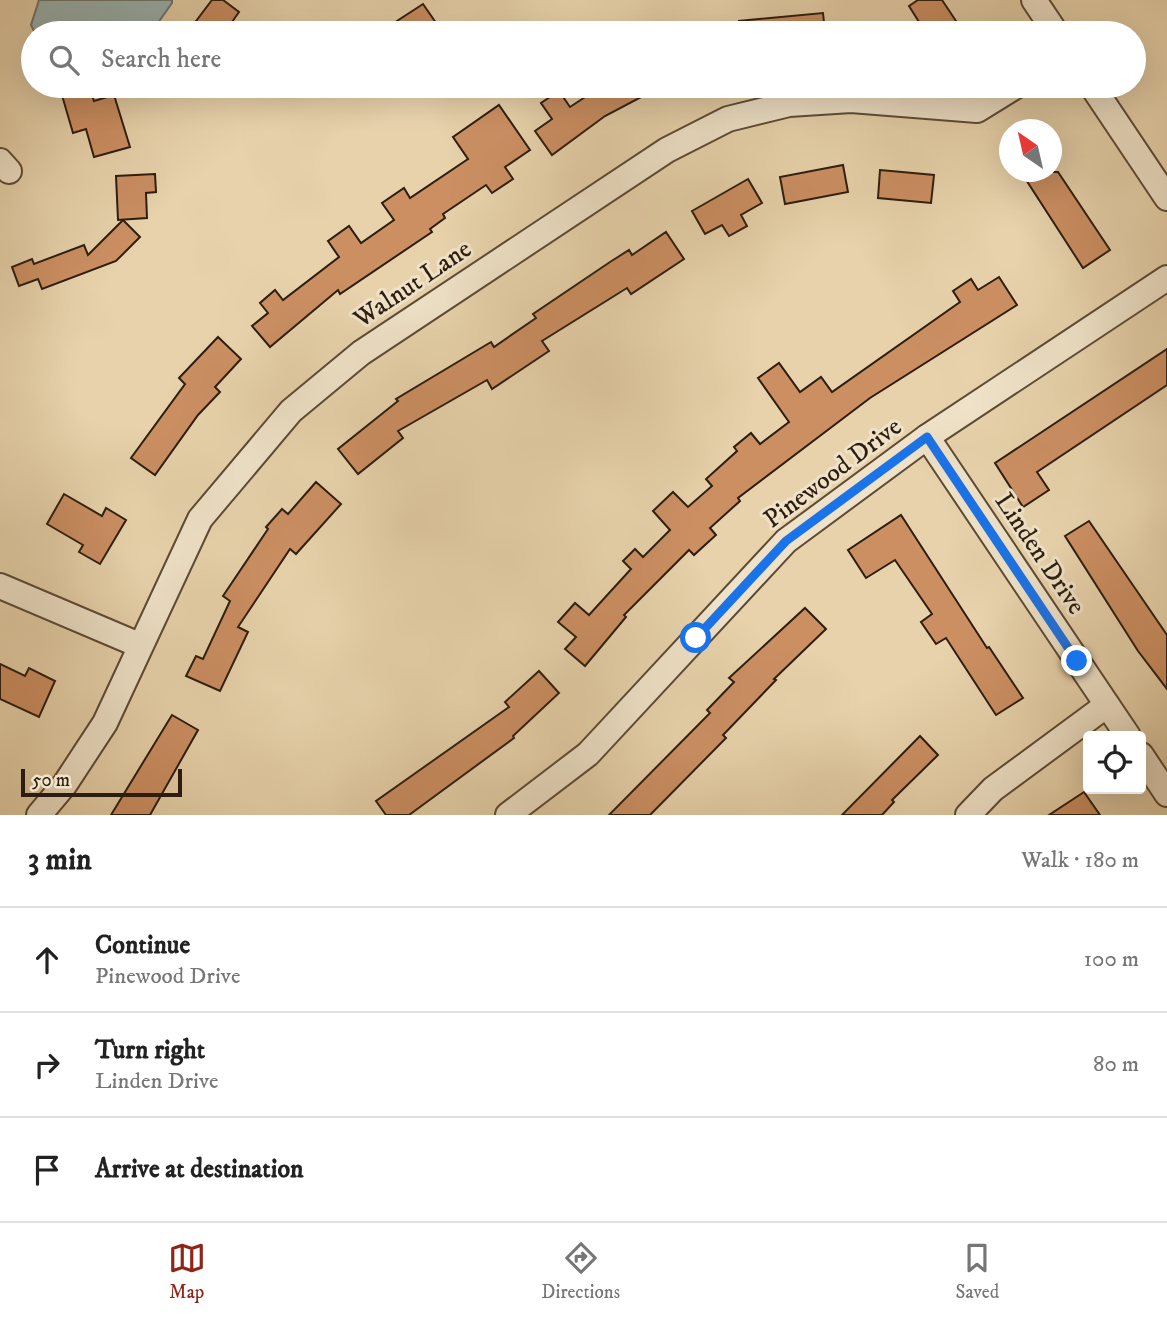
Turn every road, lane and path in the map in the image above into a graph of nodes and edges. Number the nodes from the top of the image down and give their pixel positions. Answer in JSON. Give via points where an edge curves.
{"nodes":[{"id":1,"x":1034,"y":0,"type":"edge"},
{"id":2,"x":1048,"y":21,"type":"edge"},
{"id":3,"x":996,"y":98,"type":"edge"},
{"id":4,"x":1100,"y":98,"type":"edge"},
{"id":5,"x":1167,"y":198,"type":"edge"},
{"id":6,"x":1167,"y":278,"type":"edge"},
{"id":7,"x":927,"y":437,"type":"junction"},
{"id":8,"x":0,"y":586,"type":"edge"},
{"id":9,"x":139,"y":645,"type":"junction"},
{"id":10,"x":1107,"y":705,"type":"junction"},
{"id":11,"x":1125,"y":731,"type":"edge"},
{"id":12,"x":1146,"y":762,"type":"edge"},
{"id":13,"x":1167,"y":794,"type":"edge"},
{"id":14,"x":39,"y":815,"type":"edge"},
{"id":15,"x":508,"y":815,"type":"edge"},
{"id":16,"x":968,"y":815,"type":"edge"}],
"edges":[{"from":1,"to":2,"type":"street"},
{"from":3,"to":9,"type":"street","name":"Walnut Lane","via":[[977,110],[851,100],[789,104],[728,120],[667,150],[361,353],[291,411],[200,519]]},
{"from":4,"to":5,"type":"street"},
{"from":6,"to":7,"type":"street","name":"Pinewood Drive"},
{"from":7,"to":10,"type":"street","name":"Linden Drive"},
{"from":7,"to":15,"type":"street","name":"Pinewood Drive","via":[[786,541],[588,754]]},
{"from":8,"to":9,"type":"street"},
{"from":9,"to":14,"type":"street","name":"Walnut Lane","via":[[105,723]]},
{"from":10,"to":11,"type":"street","name":"Linden Drive"},
{"from":10,"to":16,"type":"street","via":[[993,789]]},
{"from":12,"to":13,"type":"street"}]}
